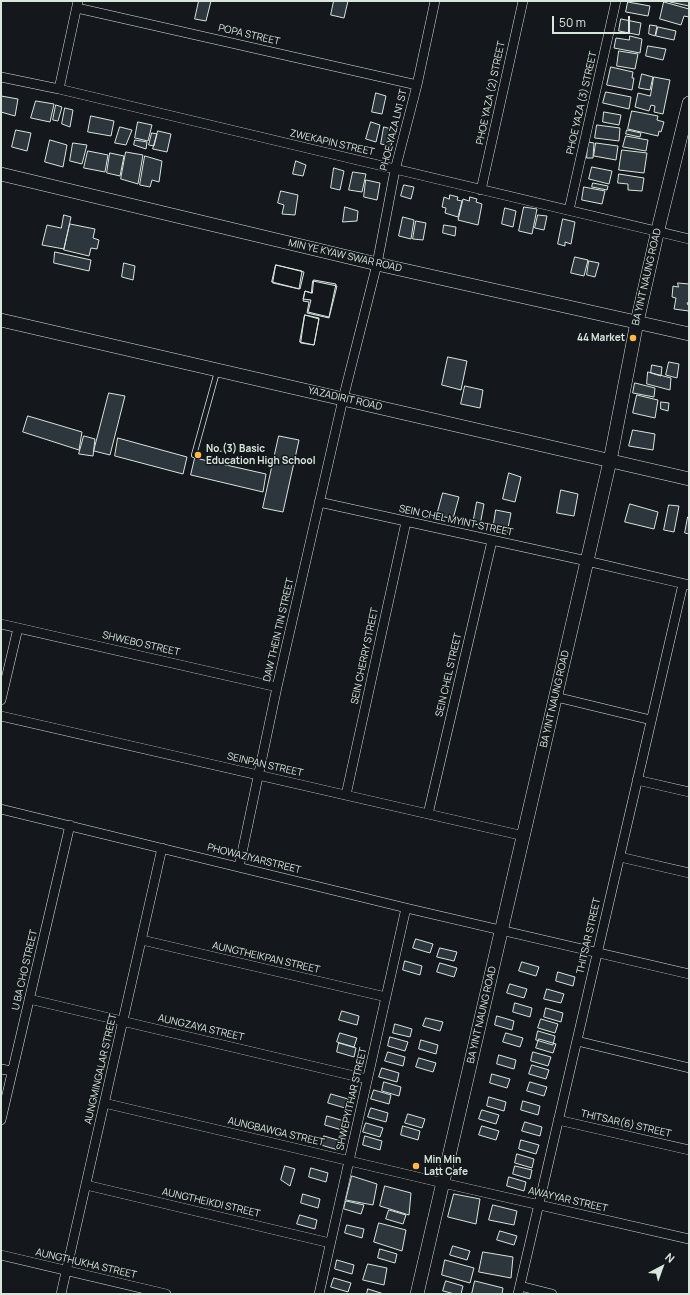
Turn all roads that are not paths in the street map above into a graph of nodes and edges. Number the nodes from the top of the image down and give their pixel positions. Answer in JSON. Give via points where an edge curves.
{"nodes":[{"id":1,"x":435,"y":1,"type":"edge"},
{"id":2,"x":523,"y":1,"type":"edge"},
{"id":3,"x":616,"y":1,"type":"edge"},
{"id":4,"x":78,"y":4,"type":"edge"},
{"id":5,"x":1,"y":77,"type":"edge"},
{"id":6,"x":416,"y":84,"type":"junction"},
{"id":7,"x":59,"y":89,"type":"junction"},
{"id":8,"x":689,"y":103,"type":"edge"},
{"id":9,"x":395,"y":170,"type":"junction"},
{"id":10,"x":1,"y":174,"type":"edge"},
{"id":11,"x":481,"y":190,"type":"junction"},
{"id":12,"x":569,"y":210,"type":"junction"},
{"id":13,"x":658,"y":232,"type":"junction"},
{"id":14,"x":689,"y":239,"type":"edge"},
{"id":15,"x":377,"y":264,"type":"junction"},
{"id":16,"x":1,"y":320,"type":"edge"},
{"id":17,"x":637,"y":322,"type":"junction"},
{"id":18,"x":689,"y":334,"type":"edge"},
{"id":19,"x":217,"y":370,"type":"junction"},
{"id":20,"x":343,"y":399,"type":"junction"},
{"id":21,"x":194,"y":455,"type":"dead end"},
{"id":22,"x":610,"y":461,"type":"junction"},
{"id":23,"x":689,"y":479,"type":"edge"},
{"id":24,"x":319,"y":502,"type":"junction"},
{"id":25,"x":406,"y":522,"type":"junction"},
{"id":26,"x":492,"y":541,"type":"junction"},
{"id":27,"x":587,"y":561,"type":"junction"},
{"id":28,"x":686,"y":584,"type":"edge"},
{"id":29,"x":1,"y":624,"type":"edge"},
{"id":30,"x":18,"y":628,"type":"junction"},
{"id":31,"x":277,"y":686,"type":"junction"},
{"id":32,"x":556,"y":697,"type":"junction"},
{"id":33,"x":1,"y":700,"type":"edge"},
{"id":34,"x":1,"y":716,"type":"edge"},
{"id":35,"x":651,"y":720,"type":"junction"},
{"id":36,"x":259,"y":775,"type":"junction"},
{"id":37,"x":637,"y":780,"type":"junction"},
{"id":38,"x":689,"y":792,"type":"edge"},
{"id":39,"x":346,"y":795,"type":"junction"},
{"id":40,"x":1,"y":809,"type":"edge"},
{"id":41,"x":428,"y":814,"type":"junction"},
{"id":42,"x":70,"y":825,"type":"junction"},
{"id":43,"x":524,"y":836,"type":"junction"},
{"id":44,"x":162,"y":848,"type":"junction"},
{"id":45,"x":620,"y":857,"type":"junction"},
{"id":46,"x":240,"y":867,"type":"junction"},
{"id":47,"x":689,"y":873,"type":"edge"},
{"id":48,"x":406,"y":908,"type":"junction"},
{"id":49,"x":502,"y":930,"type":"junction"},
{"id":50,"x":142,"y":940,"type":"junction"},
{"id":51,"x":597,"y":951,"type":"junction"},
{"id":52,"x":689,"y":974,"type":"edge"},
{"id":53,"x":386,"y":997,"type":"junction"},
{"id":54,"x":29,"y":999,"type":"junction"},
{"id":55,"x":123,"y":1021,"type":"junction"},
{"id":56,"x":577,"y":1041,"type":"junction"},
{"id":57,"x":689,"y":1068,"type":"edge"},
{"id":58,"x":1,"y":1069,"type":"edge"},
{"id":59,"x":12,"y":1071,"type":"junction"},
{"id":60,"x":367,"y":1079,"type":"junction"},
{"id":61,"x":104,"y":1103,"type":"junction"},
{"id":62,"x":1,"y":1120,"type":"edge"},
{"id":63,"x":558,"y":1120,"type":"junction"},
{"id":64,"x":689,"y":1150,"type":"edge"},
{"id":65,"x":349,"y":1160,"type":"junction"},
{"id":66,"x":443,"y":1183,"type":"junction"},
{"id":67,"x":86,"y":1184,"type":"junction"},
{"id":68,"x":539,"y":1204,"type":"junction"},
{"id":69,"x":689,"y":1238,"type":"edge"},
{"id":70,"x":330,"y":1243,"type":"junction"},
{"id":71,"x":1,"y":1255,"type":"edge"},
{"id":72,"x":66,"y":1270,"type":"junction"},
{"id":73,"x":519,"y":1290,"type":"edge"},
{"id":74,"x":61,"y":1294,"type":"edge"},
{"id":75,"x":166,"y":1294,"type":"edge"},
{"id":76,"x":319,"y":1294,"type":"edge"},
{"id":77,"x":417,"y":1294,"type":"edge"},
{"id":78,"x":552,"y":1294,"type":"edge"}],
"edges":[{"from":1,"to":6,"type":"street","name":"PHOE YAZA LN1 ST"},
{"from":2,"to":11,"type":"street","name":"PHOE YAZA (2) STREET"},
{"from":3,"to":12,"type":"street","name":"PHOE YAZA (3) STREET"},
{"from":4,"to":6,"type":"street","name":"POPA STREET"},
{"from":4,"to":7,"type":"street"},
{"from":5,"to":7,"type":"street","name":"ZWEKAPIN STREET"},
{"from":6,"to":9,"type":"street","name":"PHOE YAZA LN1 ST"},
{"from":7,"to":9,"type":"street","name":"ZWEKAPIN STREET"},
{"from":8,"to":13,"type":"street","name":"BA YINT NAUNG ROAD"},
{"from":9,"to":11,"type":"street","name":"ZWEKAPIN STREET"},
{"from":9,"to":15,"type":"street","name":"PHOE YAZA LN1 ST"},
{"from":10,"to":15,"type":"street","name":"MIN YE KYAW SWAR ROAD"},
{"from":11,"to":12,"type":"street","name":"ZWEKAPIN STREET"},
{"from":12,"to":13,"type":"street","name":"ZWEKAPIN STREET"},
{"from":13,"to":14,"type":"street","name":"ZWEKAPIN STREET"},
{"from":13,"to":17,"type":"street","name":"BA YINT NAUNG ROAD"},
{"from":15,"to":17,"type":"street","name":"MIN YE KYAW SWAR ROAD"},
{"from":15,"to":20,"type":"street","name":"PHOE YAZA LN1 ST"},
{"from":16,"to":19,"type":"street","name":"YAZADIRIT ROAD"},
{"from":17,"to":18,"type":"street","name":"MIN YE KYAW SWAR ROAD"},
{"from":17,"to":22,"type":"street","name":"BA YINT NAUNG ROAD"},
{"from":19,"to":20,"type":"street","name":"YAZADIRIT ROAD"},
{"from":19,"to":21,"type":"lane"},
{"from":20,"to":22,"type":"street","name":"YAZADIRIT ROAD"},
{"from":20,"to":24,"type":"street","name":"DAW THEIN TIN STREET"},
{"from":22,"to":23,"type":"street","name":"YAZADIRIT ROAD"},
{"from":22,"to":27,"type":"street","name":"BA YINT NAUNG ROAD"},
{"from":24,"to":25,"type":"street","name":"SEIN CHEL MYINT STREET"},
{"from":24,"to":31,"type":"street","name":"DAW THEIN TIN STREET"},
{"from":25,"to":26,"type":"street","name":"SEIN CHEL MYINT STREET"},
{"from":25,"to":39,"type":"street","name":"SEIN CHERRY STREET"},
{"from":26,"to":27,"type":"street","name":"SEIN CHEL MYINT STREET"},
{"from":26,"to":41,"type":"street","name":"SEIN CHEL STREET"},
{"from":27,"to":28,"type":"street","name":"SEIN CHEL MYINT STREET"},
{"from":27,"to":32,"type":"street","name":"BA YINT NAUNG ROAD"},
{"from":28,"to":35,"type":"street","name":"THITSAR STREET"},
{"from":29,"to":30,"type":"street","name":"SHWEBO STREET"},
{"from":30,"to":31,"type":"street","name":"SHWEBO STREET"},
{"from":30,"to":33,"type":"street"},
{"from":31,"to":36,"type":"street","name":"DAW THEIN TIN STREET"},
{"from":32,"to":35,"type":"street"},
{"from":32,"to":43,"type":"street","name":"BA YINT NAUNG ROAD"},
{"from":34,"to":36,"type":"street","name":"SEINPAN STREET"},
{"from":35,"to":37,"type":"street","name":"THITSAR STREET"},
{"from":36,"to":39,"type":"street","name":"SEINPAN STREET"},
{"from":36,"to":46,"type":"street","name":"DAW THEIN TIN STREET"},
{"from":37,"to":38,"type":"street"},
{"from":37,"to":45,"type":"street","name":"THITSAR STREET"},
{"from":39,"to":41,"type":"street","name":"SEINPAN STREET"},
{"from":40,"to":42,"type":"street","name":"PHOWAZIYARSTREET"},
{"from":41,"to":43,"type":"street","name":"SEINPAN STREET"},
{"from":42,"to":44,"type":"street","name":"PHOWAZIYARSTREET"},
{"from":42,"to":54,"type":"street","name":"U BA CHO STREET"},
{"from":43,"to":49,"type":"street","name":"BA YINT NAUNG ROAD"},
{"from":44,"to":46,"type":"street","name":"PHOWAZIYARSTREET"},
{"from":44,"to":50,"type":"street","name":"AUNGMINGALAR STREET"},
{"from":45,"to":47,"type":"street"},
{"from":45,"to":51,"type":"street","name":"THITSAR STREET"},
{"from":46,"to":48,"type":"street","name":"PHOWAZIYARSTREET"},
{"from":48,"to":49,"type":"street","name":"PHOWAZIYARSTREET"},
{"from":48,"to":53,"type":"street","name":"SHWEPYITHAR STREET"},
{"from":49,"to":51,"type":"street","name":"PHOWAZIYARSTREET"},
{"from":49,"to":66,"type":"street","name":"BA YINT NAUNG ROAD"},
{"from":50,"to":53,"type":"street","name":"AUNGTHEIKPAN STREET"},
{"from":50,"to":55,"type":"street","name":"AUNGMINGALAR STREET"},
{"from":51,"to":52,"type":"street","name":"PHOWAZIYARSTREET"},
{"from":51,"to":56,"type":"street","name":"THITSAR STREET"},
{"from":53,"to":60,"type":"street","name":"SHWEPYITHAR STREET"},
{"from":54,"to":55,"type":"street","name":"AUNGZAYA STREET"},
{"from":54,"to":59,"type":"street","name":"U BA CHO STREET"},
{"from":55,"to":60,"type":"street","name":"AUNGZAYA STREET"},
{"from":55,"to":61,"type":"street","name":"AUNGMINGALAR STREET"},
{"from":56,"to":57,"type":"street"},
{"from":56,"to":63,"type":"street","name":"THITSAR STREET"},
{"from":58,"to":59,"type":"street"},
{"from":59,"to":62,"type":"street","name":"U BA CHO STREET"},
{"from":60,"to":65,"type":"street","name":"SHWEPYITHAR STREET"},
{"from":61,"to":65,"type":"street","name":"AUNGBAWGA STREET"},
{"from":61,"to":67,"type":"street","name":"AUNGMINGALAR STREET"},
{"from":63,"to":64,"type":"street","name":"THITSAR(6) STREET"},
{"from":63,"to":68,"type":"street","name":"THITSAR STREET"},
{"from":65,"to":66,"type":"street","name":"AUNGBAWGA STREET"},
{"from":65,"to":70,"type":"street","name":"SHWEPYITHAR STREET"},
{"from":66,"to":68,"type":"street","name":"AWAYYAR STREET"},
{"from":66,"to":77,"type":"street","name":"BA YINT NAUNG ROAD"},
{"from":67,"to":70,"type":"street","name":"AUNGTHEIKDI STREET"},
{"from":67,"to":72,"type":"street","name":"AUNGMINGALAR STREET"},
{"from":68,"to":69,"type":"street","name":"AWAYYAR STREET"},
{"from":68,"to":73,"type":"street","name":"THITSAR STREET"},
{"from":70,"to":76,"type":"street","name":"SHWEPYITHAR STREET"},
{"from":71,"to":72,"type":"street","name":"AUNGTHUKHA STREET"},
{"from":72,"to":74,"type":"street","name":"AUNGMINGALAR STREET"},
{"from":72,"to":75,"type":"street","name":"AUNGTHUKHA STREET"},
{"from":73,"to":78,"type":"street"}]}
